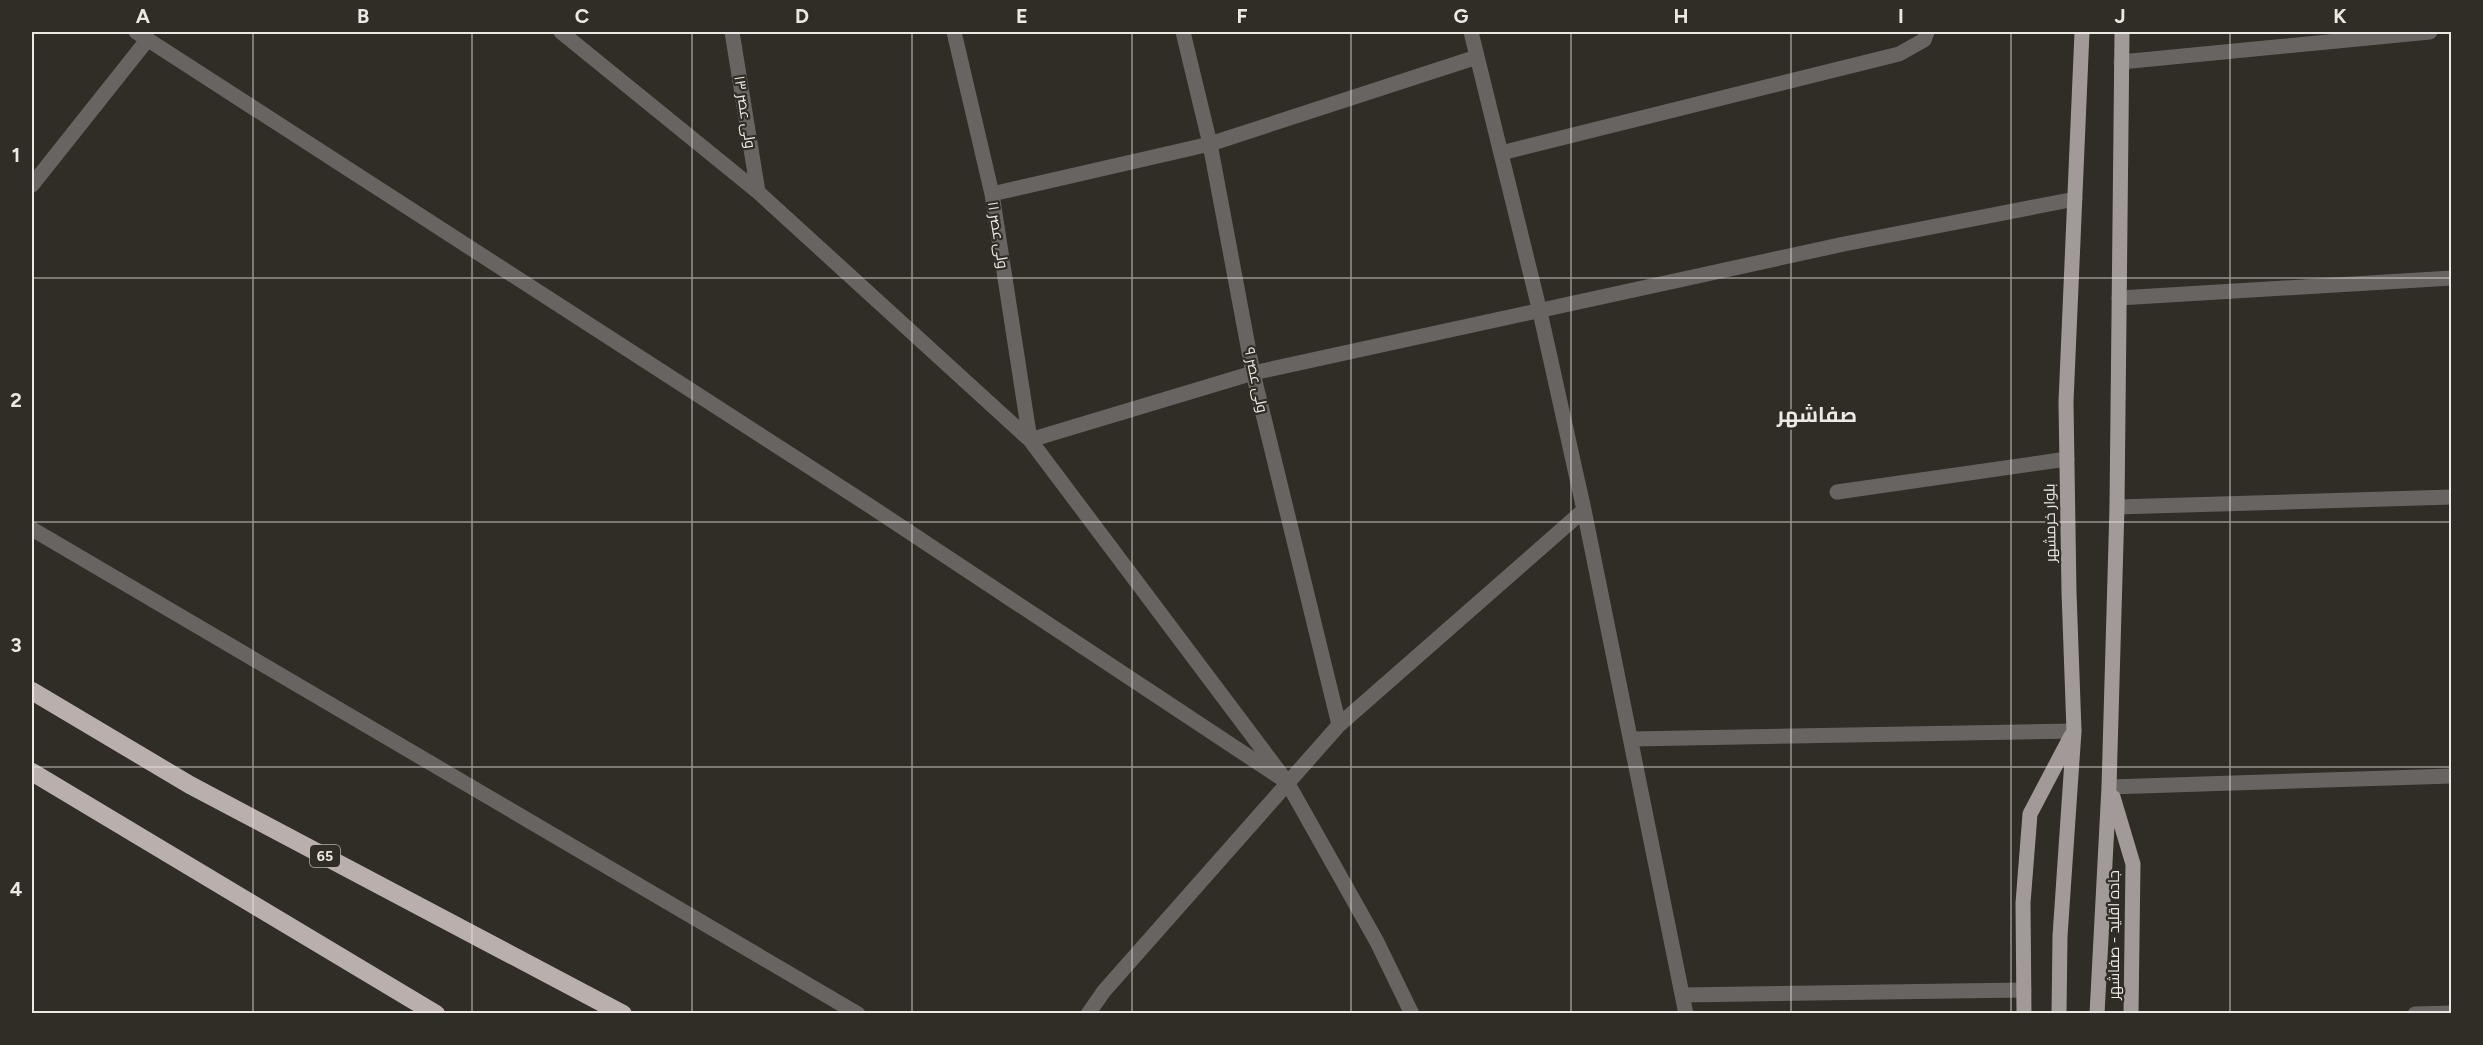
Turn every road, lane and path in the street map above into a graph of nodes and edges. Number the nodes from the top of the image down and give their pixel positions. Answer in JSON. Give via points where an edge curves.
{"nodes":[{"id":1,"x":561,"y":32,"type":"edge"},
{"id":2,"x":732,"y":32,"type":"edge"},
{"id":3,"x":954,"y":32,"type":"edge"},
{"id":4,"x":1183,"y":32,"type":"edge"},
{"id":5,"x":1471,"y":32,"type":"edge"},
{"id":6,"x":1927,"y":32,"type":"edge"},
{"id":7,"x":2082,"y":32,"type":"edge"},
{"id":8,"x":2122,"y":32,"type":"edge"},
{"id":9,"x":2430,"y":32,"type":"edge"},
{"id":10,"x":142,"y":35,"type":"edge"},
{"id":11,"x":1477,"y":57,"type":"junction"},
{"id":12,"x":2121,"y":62,"type":"junction"},
{"id":13,"x":1210,"y":144,"type":"junction"},
{"id":14,"x":1501,"y":153,"type":"junction"},
{"id":15,"x":32,"y":185,"type":"edge"},
{"id":16,"x":758,"y":192,"type":"junction"},
{"id":17,"x":992,"y":194,"type":"junction"},
{"id":18,"x":2075,"y":199,"type":"junction"},
{"id":19,"x":2451,"y":278,"type":"edge"},
{"id":20,"x":2119,"y":298,"type":"junction"},
{"id":21,"x":1540,"y":312,"type":"junction"},
{"id":22,"x":1253,"y":373,"type":"junction"},
{"id":23,"x":1030,"y":440,"type":"junction"},
{"id":24,"x":2067,"y":459,"type":"junction"},
{"id":25,"x":1837,"y":492,"type":"dead end"},
{"id":26,"x":2451,"y":497,"type":"edge"},
{"id":27,"x":2117,"y":507,"type":"junction"},
{"id":28,"x":1584,"y":510,"type":"junction"},
{"id":29,"x":32,"y":529,"type":"edge"},
{"id":30,"x":32,"y":691,"type":"edge"},
{"id":31,"x":1339,"y":725,"type":"junction"},
{"id":32,"x":2074,"y":731,"type":"junction"},
{"id":33,"x":1631,"y":739,"type":"junction"},
{"id":34,"x":32,"y":772,"type":"edge"},
{"id":35,"x":2451,"y":776,"type":"edge"},
{"id":36,"x":1287,"y":782,"type":"junction"},
{"id":37,"x":2109,"y":787,"type":"junction"},
{"id":38,"x":2024,"y":990,"type":"junction"},
{"id":39,"x":1683,"y":995,"type":"junction"},
{"id":40,"x":2451,"y":1013,"type":"edge"},
{"id":41,"x":436,"y":1014,"type":"edge"},
{"id":42,"x":622,"y":1014,"type":"edge"},
{"id":43,"x":858,"y":1014,"type":"edge"},
{"id":44,"x":1088,"y":1014,"type":"edge"},
{"id":45,"x":1412,"y":1014,"type":"edge"},
{"id":46,"x":1686,"y":1014,"type":"edge"},
{"id":47,"x":2024,"y":1014,"type":"edge"},
{"id":48,"x":2059,"y":1014,"type":"edge"},
{"id":49,"x":2097,"y":1014,"type":"edge"},
{"id":50,"x":2131,"y":1014,"type":"edge"},
{"id":51,"x":2415,"y":1014,"type":"edge"}],
"edges":[{"from":1,"to":16,"type":"street"},
{"from":2,"to":16,"type":"street","name":"ولی عصر ۱۳"},
{"from":3,"to":17,"type":"street","name":"ولی عصر ۱۱"},
{"from":4,"to":13,"type":"street","name":"ولی عصر ۹"},
{"from":5,"to":11,"type":"street"},
{"from":6,"to":14,"type":"street","via":[[1924,40],[1899,54]]},
{"from":7,"to":18,"type":"main road","name":"بلوار خرمشهر"},
{"from":8,"to":12,"type":"main road"},
{"from":9,"to":12,"type":"street"},
{"from":10,"to":15,"type":"street"},
{"from":10,"to":36,"type":"street","via":[[867,504]]},
{"from":11,"to":13,"type":"street"},
{"from":11,"to":14,"type":"street"},
{"from":12,"to":20,"type":"main road"},
{"from":13,"to":17,"type":"street"},
{"from":13,"to":22,"type":"street","name":"ولی عصر ۹"},
{"from":14,"to":21,"type":"street"},
{"from":16,"to":23,"type":"street"},
{"from":17,"to":23,"type":"street","name":"ولی عصر ۱۱"},
{"from":18,"to":21,"type":"street","via":[[1844,244]]},
{"from":18,"to":24,"type":"main road","name":"بلوار خرمشهر"},
{"from":19,"to":20,"type":"street"},
{"from":20,"to":27,"type":"main road"},
{"from":21,"to":22,"type":"street"},
{"from":21,"to":28,"type":"street"},
{"from":22,"to":23,"type":"street"},
{"from":22,"to":31,"type":"street","name":"ولی عصر ۹"},
{"from":23,"to":36,"type":"street"},
{"from":24,"to":25,"type":"street"},
{"from":24,"to":32,"type":"main road","name":"بلوار خرمشهر"},
{"from":26,"to":27,"type":"street"},
{"from":27,"to":37,"type":"main road"},
{"from":28,"to":31,"type":"street"},
{"from":28,"to":33,"type":"street"},
{"from":29,"to":43,"type":"street"},
{"from":30,"to":42,"type":"highway","number":"65","via":[[190,785]]},
{"from":31,"to":36,"type":"street"},
{"from":32,"to":33,"type":"street"},
{"from":32,"to":38,"type":"main road","via":[[2030,814],[2023,903]]},
{"from":32,"to":48,"type":"main road","name":"بلوار خرمشهر","via":[[2060,936]]},
{"from":33,"to":39,"type":"street"},
{"from":34,"to":41,"type":"highway"},
{"from":35,"to":37,"type":"street"},
{"from":36,"to":44,"type":"street"},
{"from":36,"to":45,"type":"street","via":[[1377,942]]},
{"from":37,"to":49,"type":"main road"},
{"from":37,"to":50,"type":"main road","name":"جاده اقلید - صفاشهر","via":[[2133,864]]},
{"from":38,"to":39,"type":"street"},
{"from":38,"to":47,"type":"main road"},
{"from":39,"to":46,"type":"street"},
{"from":40,"to":51,"type":"street"}]}
